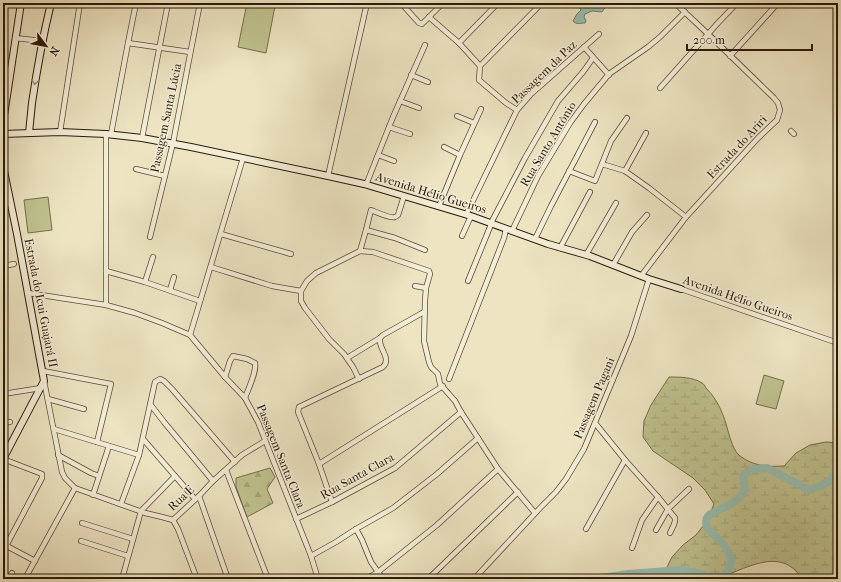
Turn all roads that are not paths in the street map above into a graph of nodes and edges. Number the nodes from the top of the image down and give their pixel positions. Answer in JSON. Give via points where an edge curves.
{"nodes":[{"id":1,"x":21,"y":3,"type":"edge"},
{"id":2,"x":51,"y":3,"type":"edge"},
{"id":3,"x":80,"y":3,"type":"edge"},
{"id":4,"x":136,"y":3,"type":"edge"},
{"id":5,"x":168,"y":3,"type":"edge"},
{"id":6,"x":200,"y":3,"type":"edge"},
{"id":7,"x":360,"y":3,"type":"edge"},
{"id":8,"x":401,"y":3,"type":"edge"},
{"id":9,"x":443,"y":3,"type":"edge"},
{"id":10,"x":498,"y":3,"type":"edge"},
{"id":11,"x":542,"y":3,"type":"edge"},
{"id":12,"x":675,"y":3,"type":"edge"},
{"id":13,"x":737,"y":3,"type":"edge"},
{"id":14,"x":778,"y":3,"type":"edge"},
{"id":15,"x":367,"y":4,"type":"edge"},
{"id":16,"x":685,"y":12,"type":"junction"},
{"id":17,"x":429,"y":17,"type":"junction"},
{"id":18,"x":599,"y":34,"type":"dead end"},
{"id":19,"x":708,"y":34,"type":"junction"},
{"id":20,"x":16,"y":38,"type":"junction"},
{"id":21,"x":42,"y":41,"type":"junction"},
{"id":22,"x":128,"y":43,"type":"junction"},
{"id":23,"x":459,"y":43,"type":"junction"},
{"id":24,"x":424,"y":45,"type":"dead end"},
{"id":25,"x":584,"y":47,"type":"junction"},
{"id":26,"x":159,"y":48,"type":"junction"},
{"id":27,"x":190,"y":52,"type":"junction"},
{"id":28,"x":730,"y":56,"type":"junction"},
{"id":29,"x":593,"y":58,"type":"junction"},
{"id":30,"x":480,"y":66,"type":"junction"},
{"id":31,"x":411,"y":75,"type":"junction"},
{"id":32,"x":609,"y":75,"type":"junction"},
{"id":33,"x":428,"y":82,"type":"dead end"},
{"id":34,"x":660,"y":88,"type":"dead end"},
{"id":35,"x":400,"y":101,"type":"junction"},
{"id":36,"x":419,"y":108,"type":"dead end"},
{"id":37,"x":481,"y":109,"type":"dead end"},
{"id":38,"x":517,"y":110,"type":"junction"},
{"id":39,"x":457,"y":116,"type":"dead end"},
{"id":40,"x":626,"y":118,"type":"dead end"},
{"id":41,"x":3,"y":122,"type":"edge"},
{"id":42,"x":595,"y":122,"type":"dead end"},
{"id":43,"x":474,"y":123,"type":"junction"},
{"id":44,"x":389,"y":127,"type":"junction"},
{"id":45,"x":60,"y":132,"type":"junction"},
{"id":46,"x":29,"y":133,"type":"junction"},
{"id":47,"x":646,"y":133,"type":"dead end"},
{"id":48,"x":3,"y":134,"type":"edge"},
{"id":49,"x":109,"y":134,"type":"junction"},
{"id":50,"x":410,"y":134,"type":"dead end"},
{"id":51,"x":142,"y":138,"type":"junction"},
{"id":52,"x":172,"y":143,"type":"junction"},
{"id":53,"x":444,"y":147,"type":"dead end"},
{"id":54,"x":378,"y":155,"type":"junction"},
{"id":55,"x":460,"y":155,"type":"junction"},
{"id":56,"x":243,"y":158,"type":"junction"},
{"id":57,"x":394,"y":161,"type":"dead end"},
{"id":58,"x":602,"y":164,"type":"junction"},
{"id":59,"x":3,"y":166,"type":"edge"},
{"id":60,"x":136,"y":170,"type":"dead end"},
{"id":61,"x":569,"y":171,"type":"junction"},
{"id":62,"x":625,"y":171,"type":"junction"},
{"id":63,"x":165,"y":176,"type":"junction"},
{"id":64,"x":328,"y":176,"type":"junction"},
{"id":65,"x":366,"y":185,"type":"junction"},
{"id":66,"x":590,"y":192,"type":"dead end"},
{"id":67,"x":404,"y":196,"type":"junction"},
{"id":68,"x":616,"y":203,"type":"dead end"},
{"id":69,"x":439,"y":206,"type":"junction"},
{"id":70,"x":469,"y":215,"type":"junction"},
{"id":71,"x":648,"y":215,"type":"dead end"},
{"id":72,"x":686,"y":217,"type":"junction"},
{"id":73,"x":491,"y":223,"type":"junction"},
{"id":74,"x":366,"y":230,"type":"junction"},
{"id":75,"x":509,"y":230,"type":"junction"},
{"id":76,"x":221,"y":234,"type":"junction"},
{"id":77,"x":462,"y":236,"type":"dead end"},
{"id":78,"x":150,"y":237,"type":"dead end"},
{"id":79,"x":535,"y":239,"type":"junction"},
{"id":80,"x":560,"y":248,"type":"junction"},
{"id":81,"x":425,"y":250,"type":"dead end"},
{"id":82,"x":360,"y":251,"type":"junction"},
{"id":83,"x":291,"y":254,"type":"dead end"},
{"id":84,"x":586,"y":255,"type":"junction"},
{"id":85,"x":152,"y":257,"type":"dead end"},
{"id":86,"x":14,"y":264,"type":"dead end"},
{"id":87,"x":613,"y":265,"type":"junction"},
{"id":88,"x":3,"y":266,"type":"edge"},
{"id":89,"x":211,"y":267,"type":"junction"},
{"id":90,"x":106,"y":271,"type":"junction"},
{"id":91,"x":641,"y":276,"type":"junction"},
{"id":92,"x":174,"y":277,"type":"dead end"},
{"id":93,"x":649,"y":279,"type":"junction"},
{"id":94,"x":468,"y":281,"type":"dead end"},
{"id":95,"x":145,"y":282,"type":"junction"},
{"id":96,"x":415,"y":286,"type":"dead end"},
{"id":97,"x":426,"y":288,"type":"junction"},
{"id":98,"x":681,"y":289,"type":"joint"},
{"id":99,"x":170,"y":290,"type":"junction"},
{"id":100,"x":301,"y":291,"type":"junction"},
{"id":101,"x":28,"y":293,"type":"junction"},
{"id":102,"x":200,"y":301,"type":"junction"},
{"id":103,"x":106,"y":305,"type":"junction"},
{"id":104,"x":424,"y":312,"type":"junction"},
{"id":105,"x":190,"y":335,"type":"junction"},
{"id":106,"x":380,"y":338,"type":"junction"},
{"id":107,"x":838,"y":343,"type":"edge"},
{"id":108,"x":347,"y":358,"type":"junction"},
{"id":109,"x":43,"y":371,"type":"junction"},
{"id":110,"x":225,"y":377,"type":"junction"},
{"id":111,"x":359,"y":379,"type":"junction"},
{"id":112,"x":449,"y":379,"type":"dead end"},
{"id":113,"x":443,"y":386,"type":"junction"},
{"id":114,"x":43,"y":389,"type":"junction"},
{"id":115,"x":3,"y":394,"type":"edge"},
{"id":116,"x":245,"y":398,"type":"junction"},
{"id":117,"x":48,"y":399,"type":"junction"},
{"id":118,"x":150,"y":404,"type":"junction"},
{"id":119,"x":84,"y":409,"type":"dead end"},
{"id":120,"x":461,"y":412,"type":"junction"},
{"id":121,"x":10,"y":422,"type":"dead end"},
{"id":122,"x":3,"y":423,"type":"edge"},
{"id":123,"x":595,"y":423,"type":"junction"},
{"id":124,"x":54,"y":429,"type":"junction"},
{"id":125,"x":478,"y":438,"type":"junction"},
{"id":126,"x":143,"y":439,"type":"junction"},
{"id":127,"x":265,"y":441,"type":"junction"},
{"id":128,"x":97,"y":442,"type":"junction"},
{"id":129,"x":109,"y":446,"type":"junction"},
{"id":130,"x":58,"y":455,"type":"junction"},
{"id":131,"x":139,"y":455,"type":"junction"},
{"id":132,"x":3,"y":459,"type":"edge"},
{"id":133,"x":625,"y":460,"type":"junction"},
{"id":134,"x":235,"y":462,"type":"junction"},
{"id":135,"x":319,"y":464,"type":"junction"},
{"id":136,"x":498,"y":469,"type":"junction"},
{"id":137,"x":226,"y":470,"type":"junction"},
{"id":138,"x":99,"y":476,"type":"junction"},
{"id":139,"x":175,"y":476,"type":"junction"},
{"id":140,"x":213,"y":481,"type":"junction"},
{"id":141,"x":75,"y":488,"type":"junction"},
{"id":142,"x":689,"y":489,"type":"dead end"},
{"id":143,"x":518,"y":492,"type":"junction"},
{"id":144,"x":92,"y":494,"type":"junction"},
{"id":145,"x":199,"y":496,"type":"junction"},
{"id":146,"x":658,"y":497,"type":"junction"},
{"id":147,"x":195,"y":499,"type":"junction"},
{"id":148,"x":332,"y":502,"type":"junction"},
{"id":149,"x":121,"y":504,"type":"junction"},
{"id":150,"x":668,"y":508,"type":"junction"},
{"id":151,"x":140,"y":511,"type":"junction"},
{"id":152,"x":535,"y":513,"type":"junction"},
{"id":153,"x":296,"y":519,"type":"junction"},
{"id":154,"x":174,"y":520,"type":"junction"},
{"id":155,"x":82,"y":523,"type":"dead end"},
{"id":156,"x":586,"y":529,"type":"dead end"},
{"id":157,"x":356,"y":530,"type":"junction"},
{"id":158,"x":656,"y":530,"type":"dead end"},
{"id":159,"x":670,"y":533,"type":"dead end"},
{"id":160,"x":133,"y":539,"type":"junction"},
{"id":161,"x":82,"y":541,"type":"dead end"},
{"id":162,"x":4,"y":545,"type":"edge"},
{"id":163,"x":632,"y":548,"type":"dead end"},
{"id":164,"x":128,"y":556,"type":"junction"},
{"id":165,"x":311,"y":556,"type":"junction"},
{"id":166,"x":35,"y":561,"type":"junction"},
{"id":167,"x":378,"y":572,"type":"junction"},
{"id":168,"x":12,"y":573,"type":"dead end"},
{"id":169,"x":27,"y":575,"type":"dead end"},
{"id":170,"x":8,"y":579,"type":"edge"},
{"id":171,"x":122,"y":579,"type":"edge"},
{"id":172,"x":197,"y":579,"type":"edge"},
{"id":173,"x":228,"y":579,"type":"edge"},
{"id":174,"x":268,"y":579,"type":"edge"},
{"id":175,"x":318,"y":579,"type":"edge"},
{"id":176,"x":366,"y":579,"type":"edge"},
{"id":177,"x":383,"y":579,"type":"edge"},
{"id":178,"x":428,"y":579,"type":"edge"},
{"id":179,"x":474,"y":579,"type":"edge"},
{"id":180,"x":776,"y":579,"type":"edge"},
{"id":181,"x":785,"y":579,"type":"edge"}],
"edges":[{"from":1,"to":20,"type":"main road"},
{"from":2,"to":21,"type":"main road"},
{"from":3,"to":45,"type":"street"},
{"from":4,"to":22,"type":"street"},
{"from":5,"to":26,"type":"street"},
{"from":6,"to":27,"type":"street","name":"Passagem Santa Lúcia"},
{"from":7,"to":15,"type":"street"},
{"from":8,"to":17,"type":"street","via":[[419,23],[422,24]]},
{"from":9,"to":17,"type":"street"},
{"from":10,"to":23,"type":"street"},
{"from":11,"to":30,"type":"street"},
{"from":12,"to":16,"type":"street","name":"Estrada do Ariri"},
{"from":13,"to":19,"type":"street"},
{"from":14,"to":28,"type":"street"},
{"from":15,"to":64,"type":"street"},
{"from":16,"to":19,"type":"street","name":"Estrada do Ariri"},
{"from":16,"to":32,"type":"street","name":"Rua Santo Antônio","via":[[648,47]]},
{"from":17,"to":23,"type":"street"},
{"from":18,"to":25,"type":"street","name":"Passagem da Paz"},
{"from":19,"to":28,"type":"street","name":"Estrada do Ariri"},
{"from":19,"to":34,"type":"street"},
{"from":20,"to":21,"type":"street"},
{"from":20,"to":41,"type":"main road"},
{"from":21,"to":46,"type":"main road","one_way":true},
{"from":22,"to":26,"type":"street"},
{"from":22,"to":49,"type":"street"},
{"from":23,"to":30,"type":"street"},
{"from":24,"to":31,"type":"street"},
{"from":25,"to":29,"type":"street"},
{"from":25,"to":38,"type":"street","name":"Passagem da Paz","via":[[531,94]]},
{"from":26,"to":27,"type":"street"},
{"from":26,"to":51,"type":"street"},
{"from":27,"to":52,"type":"street","name":"Passagem Santa Lúcia"},
{"from":28,"to":72,"type":"street","name":"Estrada do Ariri","via":[[774,98],[779,107],[779,115]]},
{"from":29,"to":32,"type":"street"},
{"from":29,"to":73,"type":"street","via":[[558,101]]},
{"from":30,"to":38,"type":"street","via":[[479,80]]},
{"from":31,"to":33,"type":"street"},
{"from":31,"to":35,"type":"street"},
{"from":32,"to":75,"type":"street","name":"Rua Santo Antônio","via":[[570,123]]},
{"from":35,"to":36,"type":"street"},
{"from":35,"to":44,"type":"street"},
{"from":37,"to":43,"type":"street"},
{"from":38,"to":70,"type":"street","name":"Passagem da Paz"},
{"from":39,"to":43,"type":"street"},
{"from":40,"to":58,"type":"street","via":[[611,141]]},
{"from":42,"to":61,"type":"street"},
{"from":43,"to":55,"type":"street"},
{"from":44,"to":50,"type":"street"},
{"from":44,"to":54,"type":"street"},
{"from":45,"to":46,"type":"main road","name":"Avenida Hélio Gueiros"},
{"from":45,"to":49,"type":"main road","name":"Avenida Hélio Gueiros"},
{"from":46,"to":48,"type":"main road","name":"Avenida Hélio Gueiros"},
{"from":47,"to":62,"type":"street"},
{"from":49,"to":51,"type":"main road","name":"Avenida Hélio Gueiros"},
{"from":49,"to":90,"type":"street"},
{"from":51,"to":52,"type":"main road","name":"Avenida Hélio Gueiros"},
{"from":52,"to":56,"type":"main road","name":"Avenida Hélio Gueiros"},
{"from":52,"to":63,"type":"street","name":"Passagem Santa Lúcia"},
{"from":53,"to":55,"type":"street"},
{"from":54,"to":57,"type":"street"},
{"from":54,"to":65,"type":"street"},
{"from":55,"to":69,"type":"street"},
{"from":56,"to":64,"type":"main road","name":"Avenida Hélio Gueiros"},
{"from":56,"to":76,"type":"street"},
{"from":58,"to":61,"type":"street","via":[[595,181]]},
{"from":58,"to":62,"type":"street"},
{"from":59,"to":101,"type":"main road","name":"Estrada do Icui Guajará II"},
{"from":60,"to":63,"type":"street"},
{"from":61,"to":79,"type":"street"},
{"from":62,"to":72,"type":"street"},
{"from":63,"to":78,"type":"street","name":"Passagem Santa Lúcia"},
{"from":64,"to":65,"type":"main road","name":"Avenida Hélio Gueiros"},
{"from":65,"to":67,"type":"main road","name":"Avenida Hélio Gueiros"},
{"from":66,"to":80,"type":"street"},
{"from":67,"to":69,"type":"main road","name":"Avenida Hélio Gueiros"},
{"from":67,"to":74,"type":"street","via":[[398,215],[394,218],[371,210]]},
{"from":68,"to":84,"type":"street"},
{"from":69,"to":70,"type":"main road","name":"Avenida Hélio Gueiros"},
{"from":70,"to":73,"type":"main road","name":"Avenida Hélio Gueiros"},
{"from":70,"to":77,"type":"street","name":"Passagem da Paz"},
{"from":71,"to":87,"type":"street","via":[[632,232]]},
{"from":72,"to":91,"type":"street","name":"Estrada do Ariri"},
{"from":73,"to":75,"type":"main road","name":"Avenida Hélio Gueiros"},
{"from":73,"to":94,"type":"street"},
{"from":74,"to":81,"type":"street"},
{"from":74,"to":82,"type":"street"},
{"from":75,"to":79,"type":"main road","name":"Avenida Hélio Gueiros"},
{"from":75,"to":112,"type":"street","name":"Rua Santo Antônio"},
{"from":76,"to":83,"type":"street"},
{"from":76,"to":89,"type":"street"},
{"from":79,"to":80,"type":"main road","name":"Avenida Hélio Gueiros"},
{"from":80,"to":84,"type":"main road","name":"Avenida Hélio Gueiros"},
{"from":82,"to":97,"type":"street","via":[[373,252],[429,271]]},
{"from":82,"to":100,"type":"street","via":[[316,273]]},
{"from":84,"to":87,"type":"main road","name":"Avenida Hélio Gueiros"},
{"from":85,"to":95,"type":"street"},
{"from":86,"to":88,"type":"street"},
{"from":87,"to":91,"type":"main road","name":"Avenida Hélio Gueiros"},
{"from":89,"to":100,"type":"street","via":[[272,286]]},
{"from":89,"to":102,"type":"street"},
{"from":90,"to":95,"type":"street"},
{"from":90,"to":103,"type":"street"},
{"from":91,"to":93,"type":"main road","name":"Avenida Hélio Gueiros"},
{"from":92,"to":99,"type":"street"},
{"from":93,"to":98,"type":"main road","name":"Avenida Hélio Gueiros"},
{"from":93,"to":123,"type":"street","name":"Passagem Pagani","via":[[631,336]]},
{"from":95,"to":99,"type":"street"},
{"from":96,"to":97,"type":"street"},
{"from":97,"to":104,"type":"street"},
{"from":98,"to":107,"type":"street","name":"Avenida Hélio Gueiros"},
{"from":99,"to":102,"type":"street"},
{"from":100,"to":108,"type":"street","via":[[301,301],[305,308]]},
{"from":101,"to":103,"type":"street","name":"Passagem Santa Clara"},
{"from":101,"to":109,"type":"main road","name":"Estrada do Icui Guajará II"},
{"from":102,"to":105,"type":"street"},
{"from":103,"to":105,"type":"street","name":"Passagem Santa Clara","via":[[141,315]]},
{"from":104,"to":106,"type":"street"},
{"from":104,"to":113,"type":"street","via":[[427,356]]},
{"from":105,"to":110,"type":"street","name":"Passagem Santa Clara"},
{"from":106,"to":108,"type":"street"},
{"from":106,"to":111,"type":"street","via":[[386,364]]},
{"from":108,"to":111,"type":"street"},
{"from":109,"to":114,"type":"main road","name":"Estrada do Icui Guajará II"},
{"from":109,"to":128,"type":"street","via":[[111,384]]},
{"from":110,"to":116,"type":"street","name":"Passagem Santa Clara"},
{"from":110,"to":116,"type":"street","via":[[233,356],[255,363],[254,374]]},
{"from":111,"to":135,"type":"street","via":[[299,407],[298,412]]},
{"from":113,"to":120,"type":"street","via":[[456,401]]},
{"from":113,"to":135,"type":"street"},
{"from":114,"to":115,"type":"street"},
{"from":114,"to":117,"type":"street"},
{"from":114,"to":132,"type":"main road","name":"Estrada do Icui Guajará II"},
{"from":116,"to":127,"type":"street","name":"Passagem Santa Clara"},
{"from":117,"to":119,"type":"street"},
{"from":117,"to":124,"type":"street"},
{"from":118,"to":126,"type":"street"},
{"from":118,"to":134,"type":"street","via":[[155,382],[160,379]]},
{"from":118,"to":140,"type":"street"},
{"from":120,"to":125,"type":"street"},
{"from":120,"to":148,"type":"street","name":"Rua Santa Clara","via":[[395,468]]},
{"from":121,"to":122,"type":"street"},
{"from":123,"to":133,"type":"street"},
{"from":123,"to":152,"type":"street","name":"Passagem Pagani","via":[[584,449],[566,479]]},
{"from":124,"to":128,"type":"street"},
{"from":124,"to":130,"type":"street"},
{"from":125,"to":136,"type":"street"},
{"from":125,"to":157,"type":"street","via":[[393,508]]},
{"from":126,"to":131,"type":"street"},
{"from":126,"to":139,"type":"street"},
{"from":127,"to":134,"type":"street","name":"Rua E"},
{"from":127,"to":153,"type":"street","name":"Passagem Santa Clara"},
{"from":128,"to":129,"type":"street"},
{"from":129,"to":131,"type":"street"},
{"from":129,"to":138,"type":"street"},
{"from":130,"to":138,"type":"street"},
{"from":130,"to":141,"type":"street","via":[[65,478]]},
{"from":131,"to":149,"type":"street"},
{"from":132,"to":162,"type":"street","via":[[42,474]]},
{"from":133,"to":146,"type":"street"},
{"from":133,"to":156,"type":"street"},
{"from":134,"to":137,"type":"street","name":"Rua E"},
{"from":135,"to":148,"type":"street"},
{"from":136,"to":143,"type":"street"},
{"from":136,"to":167,"type":"street","via":[[437,525]]},
{"from":137,"to":140,"type":"street","name":"Rua E"},
{"from":137,"to":174,"type":"street"},
{"from":138,"to":144,"type":"street"},
{"from":139,"to":147,"type":"street"},
{"from":139,"to":151,"type":"street"},
{"from":140,"to":145,"type":"street","name":"Rua E"},
{"from":141,"to":144,"type":"street","name":"Rua E"},
{"from":141,"to":166,"type":"street"},
{"from":142,"to":150,"type":"street"},
{"from":143,"to":152,"type":"street"},
{"from":143,"to":178,"type":"street"},
{"from":144,"to":149,"type":"street","name":"Rua E"},
{"from":145,"to":147,"type":"street","name":"Rua E"},
{"from":145,"to":173,"type":"street"},
{"from":146,"to":150,"type":"street"},
{"from":146,"to":163,"type":"street","via":[[642,520]]},
{"from":147,"to":154,"type":"street","name":"Rua E"},
{"from":148,"to":153,"type":"street","name":"Rua Santa Clara"},
{"from":149,"to":151,"type":"street","name":"Rua E"},
{"from":150,"to":158,"type":"street"},
{"from":150,"to":159,"type":"street","via":[[676,519]]},
{"from":151,"to":154,"type":"street","name":"Rua E"},
{"from":151,"to":160,"type":"street"},
{"from":152,"to":179,"type":"street","name":"Passagem Pagani"},
{"from":153,"to":165,"type":"street","name":"Passagem Santa Clara"},
{"from":154,"to":172,"type":"street"},
{"from":155,"to":160,"type":"street"},
{"from":157,"to":165,"type":"street"},
{"from":157,"to":167,"type":"street"},
{"from":160,"to":164,"type":"street"},
{"from":161,"to":164,"type":"street"},
{"from":162,"to":166,"type":"street"},
{"from":164,"to":171,"type":"street"},
{"from":165,"to":175,"type":"street","name":"Passagem Santa Clara"},
{"from":166,"to":169,"type":"street"},
{"from":167,"to":176,"type":"street"},
{"from":167,"to":177,"type":"street"},
{"from":168,"to":170,"type":"street"},
{"from":180,"to":181,"type":"street"}]}
